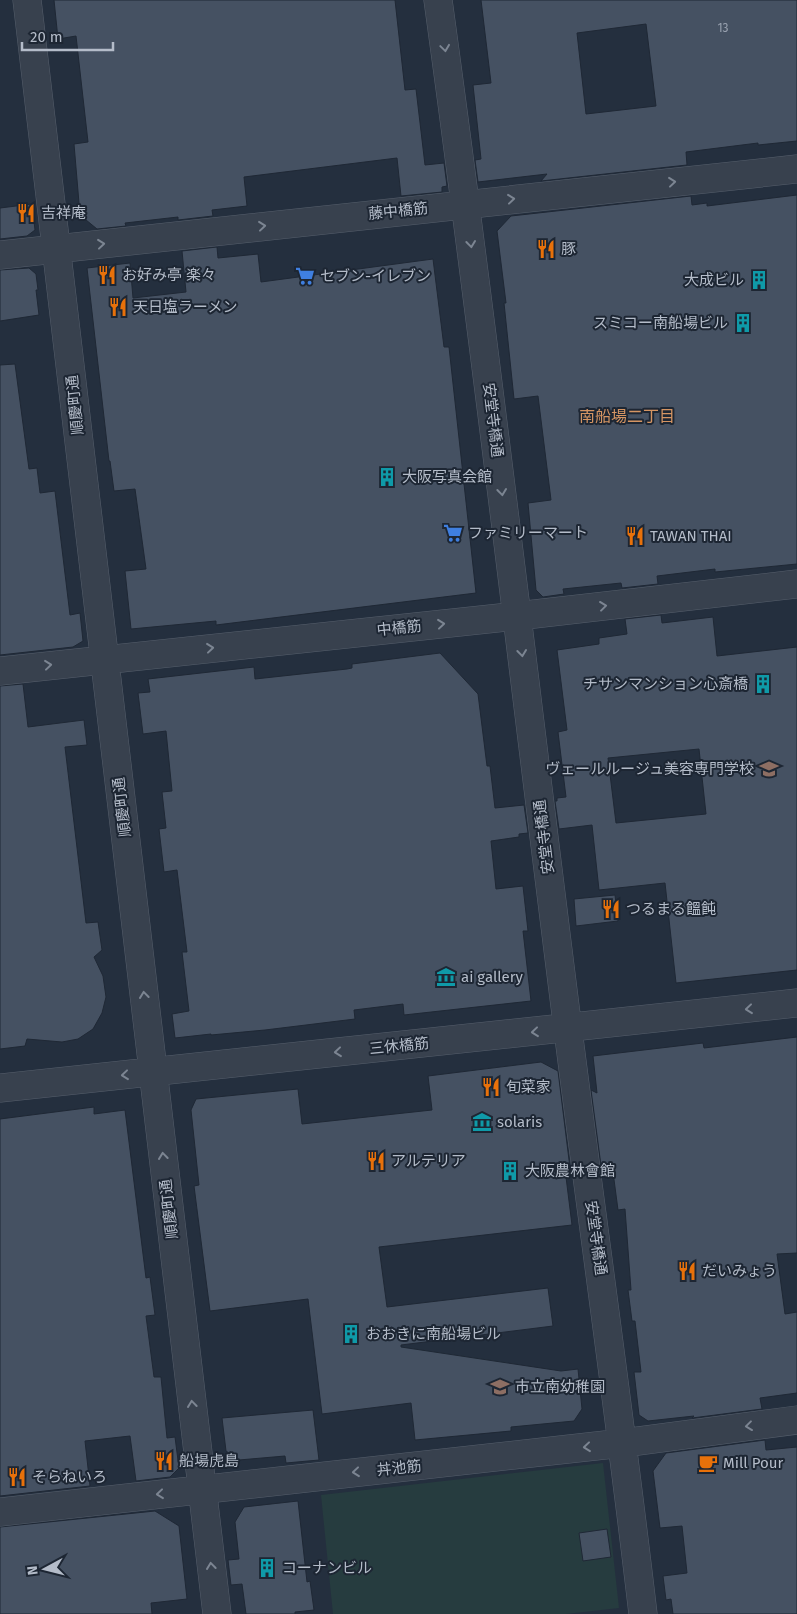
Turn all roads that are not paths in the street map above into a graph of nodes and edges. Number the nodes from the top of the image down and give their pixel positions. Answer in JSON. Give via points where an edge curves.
{"nodes":[{"id":1,"x":27,"y":0,"type":"edge"},
{"id":2,"x":438,"y":0,"type":"edge"},
{"id":3,"x":797,"y":169,"type":"edge"},
{"id":4,"x":466,"y":204,"type":"junction"},
{"id":5,"x":58,"y":248,"type":"junction"},
{"id":6,"x":0,"y":255,"type":"edge"},
{"id":7,"x":797,"y":584,"type":"edge"},
{"id":8,"x":517,"y":616,"type":"junction"},
{"id":9,"x":104,"y":659,"type":"junction"},
{"id":10,"x":0,"y":670,"type":"edge"},
{"id":11,"x":797,"y":1003,"type":"edge"},
{"id":12,"x":568,"y":1028,"type":"junction"},
{"id":13,"x":153,"y":1072,"type":"junction"},
{"id":14,"x":0,"y":1088,"type":"edge"},
{"id":15,"x":797,"y":1420,"type":"edge"},
{"id":16,"x":623,"y":1443,"type":"junction"},
{"id":17,"x":202,"y":1489,"type":"junction"},
{"id":18,"x":0,"y":1512,"type":"edge"},
{"id":19,"x":217,"y":1614,"type":"edge"},
{"id":20,"x":643,"y":1614,"type":"edge"}],
"edges":[{"from":1,"to":5,"type":"street","name":"順慶町通"},
{"from":2,"to":4,"type":"street","name":"安堂寺橋通","one_way":true},
{"from":4,"to":3,"type":"street","name":"藤中橋筋","one_way":true},
{"from":5,"to":4,"type":"street","name":"藤中橋筋","one_way":true},
{"from":4,"to":8,"type":"street","name":"安堂寺橋通","one_way":true},
{"from":5,"to":6,"type":"street","name":"藤中橋筋"},
{"from":5,"to":9,"type":"street","name":"順慶町通"},
{"from":8,"to":7,"type":"street","name":"中橋筋","one_way":true},
{"from":9,"to":8,"type":"street","name":"中橋筋","one_way":true},
{"from":8,"to":12,"type":"street","name":"安堂寺橋通","one_way":true},
{"from":10,"to":9,"type":"street","name":"中橋筋","one_way":true},
{"from":13,"to":9,"type":"street","name":"順慶町通","one_way":true},
{"from":11,"to":12,"type":"street","name":"三休橋筋","one_way":true},
{"from":12,"to":13,"type":"street","name":"三休橋筋","one_way":true},
{"from":12,"to":16,"type":"street","name":"安堂寺橋通"},
{"from":13,"to":14,"type":"street","name":"三休橋筋","one_way":true},
{"from":17,"to":13,"type":"street","name":"順慶町通","one_way":true},
{"from":15,"to":16,"type":"street","name":"丼池筋","one_way":true},
{"from":16,"to":17,"type":"street","name":"丼池筋","one_way":true},
{"from":16,"to":20,"type":"street","name":"安堂寺橋通"},
{"from":17,"to":18,"type":"street","name":"丼池筋","one_way":true},
{"from":19,"to":17,"type":"street","name":"順慶町通","one_way":true}]}
